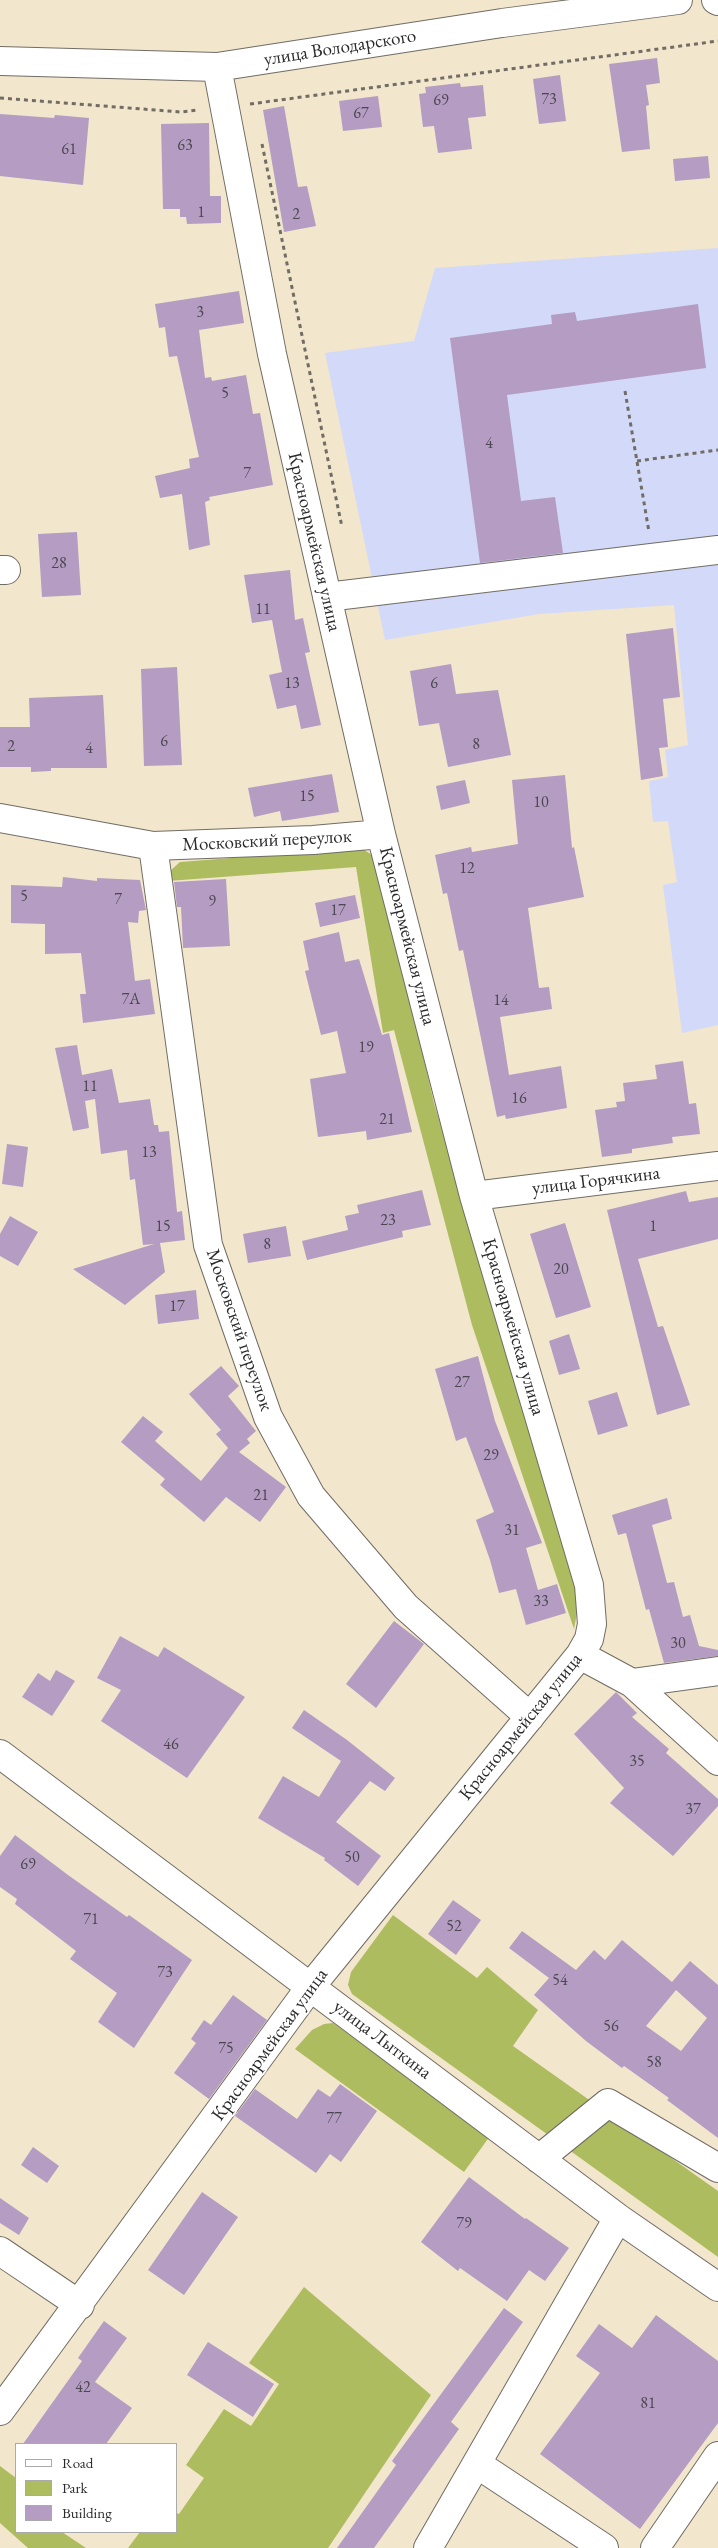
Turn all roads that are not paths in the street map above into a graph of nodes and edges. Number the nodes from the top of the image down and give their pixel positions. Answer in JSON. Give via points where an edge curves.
{"nodes":[{"id":1,"x":678,"y":0,"type":"edge"},
{"id":2,"x":0,"y":60,"type":"edge"},
{"id":3,"x":217,"y":67,"type":"junction"},
{"id":4,"x":718,"y":550,"type":"edge"},
{"id":5,"x":327,"y":597,"type":"junction"},
{"id":6,"x":0,"y":818,"type":"edge"},
{"id":7,"x":381,"y":834,"type":"junction"},
{"id":8,"x":153,"y":846,"type":"junction"},
{"id":9,"x":718,"y":1166,"type":"edge"},
{"id":10,"x":474,"y":1196,"type":"junction"},
{"id":11,"x":580,"y":1655,"type":"junction"},
{"id":12,"x":718,"y":1671,"type":"edge"},
{"id":13,"x":632,"y":1683,"type":"junction"},
{"id":14,"x":530,"y":1717,"type":"junction"},
{"id":15,"x":0,"y":1754,"type":"edge"},
{"id":16,"x":718,"y":1760,"type":"edge"},
{"id":17,"x":311,"y":1986,"type":"junction"},
{"id":18,"x":539,"y":2159,"type":"junction"},
{"id":19,"x":718,"y":2168,"type":"edge"},
{"id":20,"x":618,"y":2218,"type":"junction"},
{"id":21,"x":0,"y":2251,"type":"edge"},
{"id":22,"x":718,"y":2287,"type":"edge"},
{"id":23,"x":80,"y":2305,"type":"junction"},
{"id":24,"x":0,"y":2411,"type":"edge"},
{"id":25,"x":718,"y":2456,"type":"edge"},
{"id":26,"x":477,"y":2464,"type":"junction"},
{"id":27,"x":428,"y":2548,"type":"edge"},
{"id":28,"x":604,"y":2548,"type":"edge"},
{"id":29,"x":655,"y":2548,"type":"edge"}],
"edges":[{"from":1,"to":3,"type":"street","name":"улица Володарского","via":[[502,23]]},
{"from":2,"to":3,"type":"street","name":"улица Володарского"},
{"from":3,"to":5,"type":"street","name":"Красноармейская улица","via":[[272,354]]},
{"from":4,"to":5,"type":"street"},
{"from":5,"to":7,"type":"street","name":"Красноармейская улица"},
{"from":6,"to":8,"type":"street","name":"Московский переулок"},
{"from":7,"to":8,"type":"street","name":"Московский переулок"},
{"from":7,"to":10,"type":"street","name":"Красноармейская улица"},
{"from":8,"to":14,"type":"street","name":"Московский переулок","via":[[208,1245],[268,1417],[311,1496],[406,1607]]},
{"from":9,"to":10,"type":"street","name":"улица Горячкина"},
{"from":10,"to":11,"type":"street","name":"Красноармейская улица","via":[[589,1585],[592,1624],[589,1639]]},
{"from":11,"to":13,"type":"street"},
{"from":11,"to":14,"type":"street","name":"Красноармейская улица"},
{"from":12,"to":13,"type":"street"},
{"from":13,"to":16,"type":"street"},
{"from":14,"to":17,"type":"street","name":"Красноармейская улица"},
{"from":15,"to":17,"type":"street","name":"улица Лыткина"},
{"from":17,"to":18,"type":"street","name":"улица Лыткина"},
{"from":17,"to":23,"type":"street","name":"Красноармейская улица"},
{"from":18,"to":19,"type":"street","via":[[608,2103]]},
{"from":18,"to":20,"type":"street","name":"улица Лыткина"},
{"from":20,"to":22,"type":"street","name":"улица Лыткина"},
{"from":20,"to":26,"type":"street"},
{"from":21,"to":23,"type":"street"},
{"from":23,"to":24,"type":"street","name":"Красноармейская улица"},
{"from":25,"to":29,"type":"street"},
{"from":26,"to":27,"type":"street"},
{"from":26,"to":28,"type":"street"}]}
